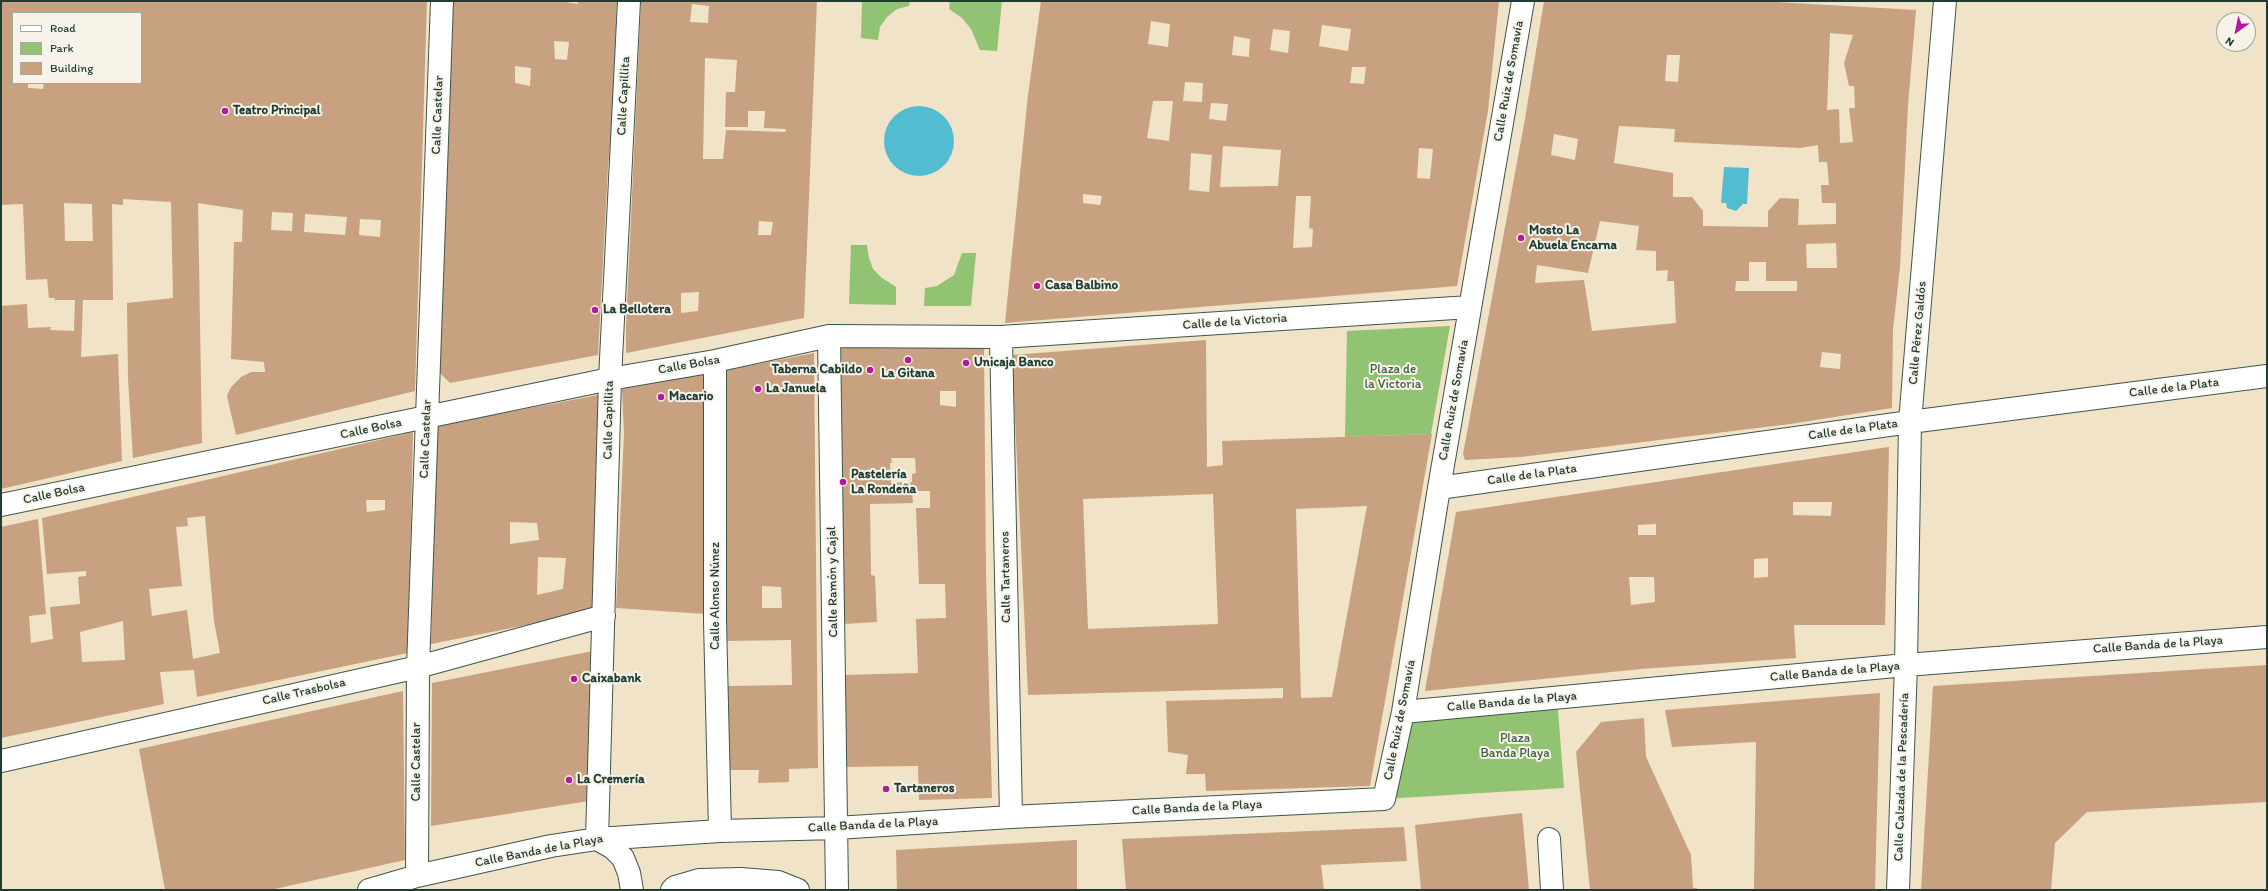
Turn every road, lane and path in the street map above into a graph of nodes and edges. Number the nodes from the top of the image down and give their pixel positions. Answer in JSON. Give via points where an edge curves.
{"nodes":[{"id":1,"x":442,"y":1,"type":"edge"},
{"id":2,"x":629,"y":1,"type":"edge"},
{"id":3,"x":1523,"y":1,"type":"edge"},
{"id":4,"x":1945,"y":1,"type":"edge"},
{"id":5,"x":1470,"y":307,"type":"junction"},
{"id":6,"x":1001,"y":337,"type":"junction"},
{"id":7,"x":821,"y":338,"type":"junction"},
{"id":8,"x":715,"y":361,"type":"junction"},
{"id":9,"x":2267,"y":376,"type":"edge"},
{"id":10,"x":610,"y":379,"type":"junction"},
{"id":11,"x":427,"y":418,"type":"junction"},
{"id":12,"x":1910,"y":422,"type":"junction"},
{"id":13,"x":1439,"y":488,"type":"junction"},
{"id":14,"x":1,"y":505,"type":"edge"},
{"id":15,"x":604,"y":616,"type":"junction"},
{"id":16,"x":2267,"y":637,"type":"edge"},
{"id":17,"x":1906,"y":665,"type":"junction"},
{"id":18,"x":418,"y":667,"type":"junction"},
{"id":19,"x":1403,"y":712,"type":"junction"},
{"id":20,"x":1,"y":761,"type":"edge"},
{"id":21,"x":1384,"y":799,"type":"joint"},
{"id":22,"x":1011,"y":817,"type":"junction"},
{"id":23,"x":836,"y":828,"type":"junction"},
{"id":24,"x":720,"y":830,"type":"junction"},
{"id":25,"x":597,"y":839,"type":"junction"},
{"id":26,"x":1549,"y":840,"type":"dead end"},
{"id":27,"x":418,"y":876,"type":"junction"},
{"id":28,"x":369,"y":890,"type":"edge"},
{"id":29,"x":632,"y":890,"type":"edge"},
{"id":30,"x":672,"y":890,"type":"edge"},
{"id":31,"x":798,"y":890,"type":"edge"},
{"id":32,"x":836,"y":890,"type":"edge"},
{"id":33,"x":1552,"y":890,"type":"edge"},
{"id":34,"x":1898,"y":890,"type":"edge"}],
"edges":[{"from":1,"to":11,"type":"street","name":"Calle Castelar"},
{"from":2,"to":10,"type":"street","name":"Calle Capillita"},
{"from":3,"to":5,"type":"street","name":"Calle Ruiz de Somavía"},
{"from":4,"to":12,"type":"street","name":"Calle Pérez Galdós"},
{"from":5,"to":6,"type":"street","name":"Calle de la Victoria"},
{"from":5,"to":13,"type":"street","name":"Calle Ruiz de Somavía"},
{"from":6,"to":7,"type":"street","name":"Calle de la Victoria"},
{"from":6,"to":22,"type":"street","name":"Calle Tartaneros"},
{"from":7,"to":8,"type":"street","name":"Calle Bolsa"},
{"from":7,"to":23,"type":"street","name":"Calle Ramón y Cajal"},
{"from":8,"to":10,"type":"street","name":"Calle Bolsa"},
{"from":8,"to":24,"type":"street","name":"Calle Alonso Núnez","via":[[715,621]]},
{"from":9,"to":12,"type":"street","name":"Calle de la Plata"},
{"from":10,"to":11,"type":"street","name":"Calle Bolsa"},
{"from":10,"to":15,"type":"street","name":"Calle Capillita"},
{"from":11,"to":14,"type":"street","name":"Calle Bolsa"},
{"from":11,"to":18,"type":"street","name":"Calle Castelar"},
{"from":12,"to":13,"type":"street","name":"Calle de la Plata"},
{"from":12,"to":17,"type":"street","name":"Calle Pérez Galdós"},
{"from":13,"to":19,"type":"street","name":"Calle Ruiz de Somavía"},
{"from":15,"to":18,"type":"street","name":"Calle Trasbolsa"},
{"from":15,"to":25,"type":"street","name":"Calle Capillita"},
{"from":16,"to":17,"type":"street","name":"Calle Banda de la Playa"},
{"from":17,"to":19,"type":"street","name":"Calle Banda de la Playa"},
{"from":17,"to":34,"type":"street","name":"Calle Calzada de la Pescadería"},
{"from":18,"to":20,"type":"street","name":"Calle Trasbolsa"},
{"from":18,"to":27,"type":"street","name":"Calle Castelar"},
{"from":19,"to":21,"type":"street","name":"Calle Ruiz de Somavía"},
{"from":21,"to":22,"type":"street","name":"Calle Banda de la Playa"},
{"from":22,"to":23,"type":"street","name":"Calle Banda de la Playa"},
{"from":23,"to":24,"type":"street","name":"Calle Banda de la Playa"},
{"from":23,"to":32,"type":"street","name":"Calle Ramón y Cajal"},
{"from":24,"to":25,"type":"street","name":"Calle Banda de la Playa"},
{"from":25,"to":27,"type":"street","name":"Calle Banda de la Playa","via":[[551,846]]},
{"from":25,"to":29,"type":"street","via":[[614,848],[623,858]]},
{"from":26,"to":33,"type":"street"},
{"from":27,"to":28,"type":"street","name":"Calle Banda de la Playa"},
{"from":30,"to":31,"type":"street","via":[[699,880],[741,879],[778,882]]}]}
